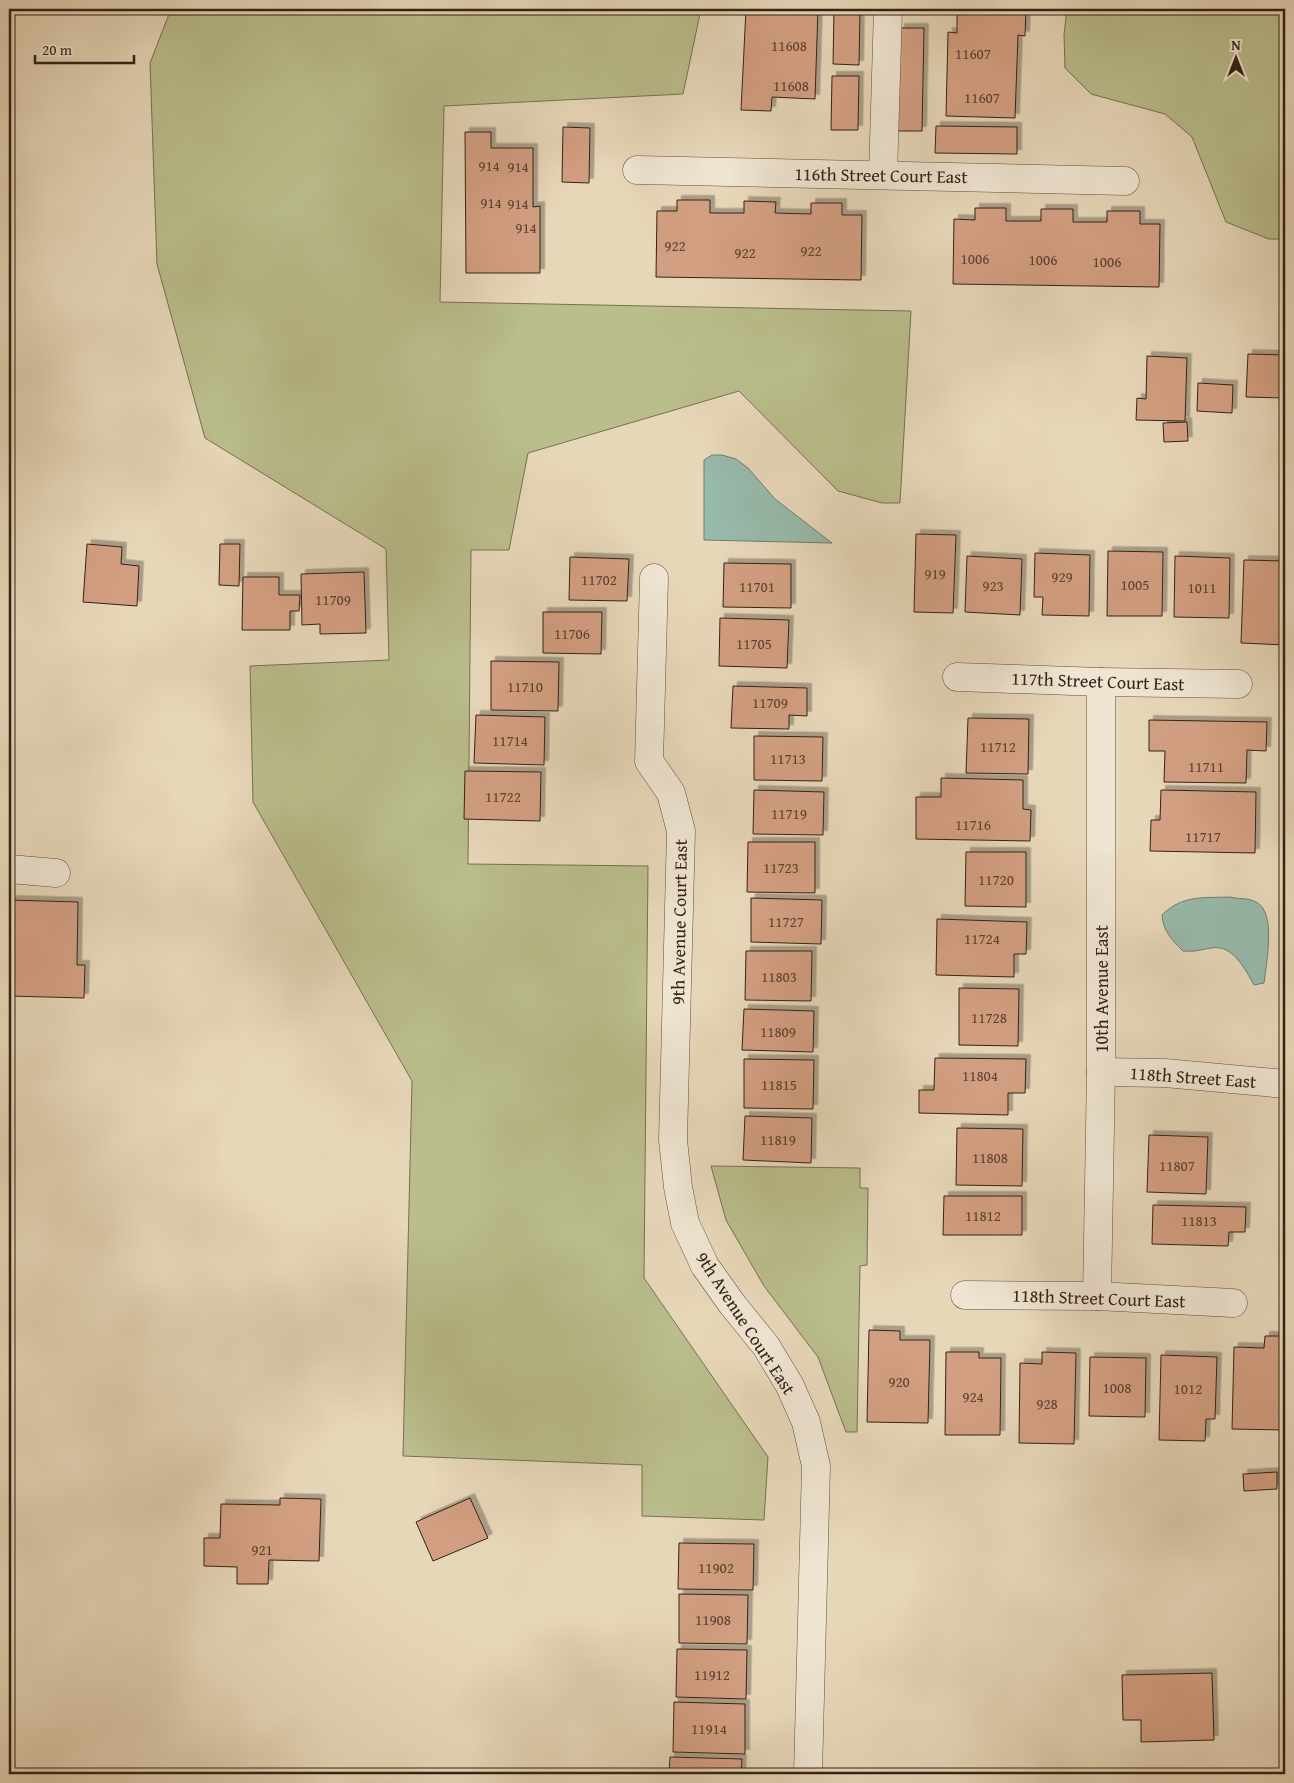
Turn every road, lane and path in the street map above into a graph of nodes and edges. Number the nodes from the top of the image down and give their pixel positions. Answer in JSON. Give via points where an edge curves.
{"nodes":[{"id":1,"x":888,"y":9,"type":"edge"},
{"id":2,"x":637,"y":170,"type":"dead end"},
{"id":3,"x":883,"y":175,"type":"junction"},
{"id":4,"x":1125,"y":181,"type":"dead end"},
{"id":5,"x":654,"y":578,"type":"dead end"},
{"id":6,"x":957,"y":677,"type":"dead end"},
{"id":7,"x":1101,"y":682,"type":"junction"},
{"id":8,"x":1238,"y":684,"type":"dead end"},
{"id":9,"x":9,"y":869,"type":"edge"},
{"id":10,"x":56,"y":873,"type":"dead end"},
{"id":11,"x":1101,"y":1072,"type":"junction"},
{"id":12,"x":1285,"y":1084,"type":"edge"},
{"id":13,"x":965,"y":1295,"type":"dead end"},
{"id":14,"x":1097,"y":1296,"type":"junction"},
{"id":15,"x":1233,"y":1303,"type":"dead end"},
{"id":16,"x":808,"y":1774,"type":"edge"}],
"edges":[{"from":1,"to":3,"type":"street"},
{"from":2,"to":3,"type":"street","name":"116th Street Court East"},
{"from":3,"to":4,"type":"street","name":"116th Street Court East"},
{"from":5,"to":16,"type":"street","name":"9th Avenue Court East","via":[[649,761],[671,793],[681,831],[673,1140],[678,1187],[686,1222],[705,1266],[766,1346],[790,1386],[806,1422],[816,1466]]},
{"from":6,"to":7,"type":"street","name":"117th Street Court East"},
{"from":7,"to":8,"type":"street","name":"117th Street Court East"},
{"from":7,"to":11,"type":"street","name":"10th Avenue East"},
{"from":9,"to":10,"type":"street"},
{"from":11,"to":12,"type":"street","name":"118th Street East","via":[[1166,1073]]},
{"from":11,"to":14,"type":"street","name":"10th Avenue East"},
{"from":13,"to":14,"type":"street","name":"118th Street Court East"},
{"from":14,"to":15,"type":"street","name":"118th Street Court East"}]}
